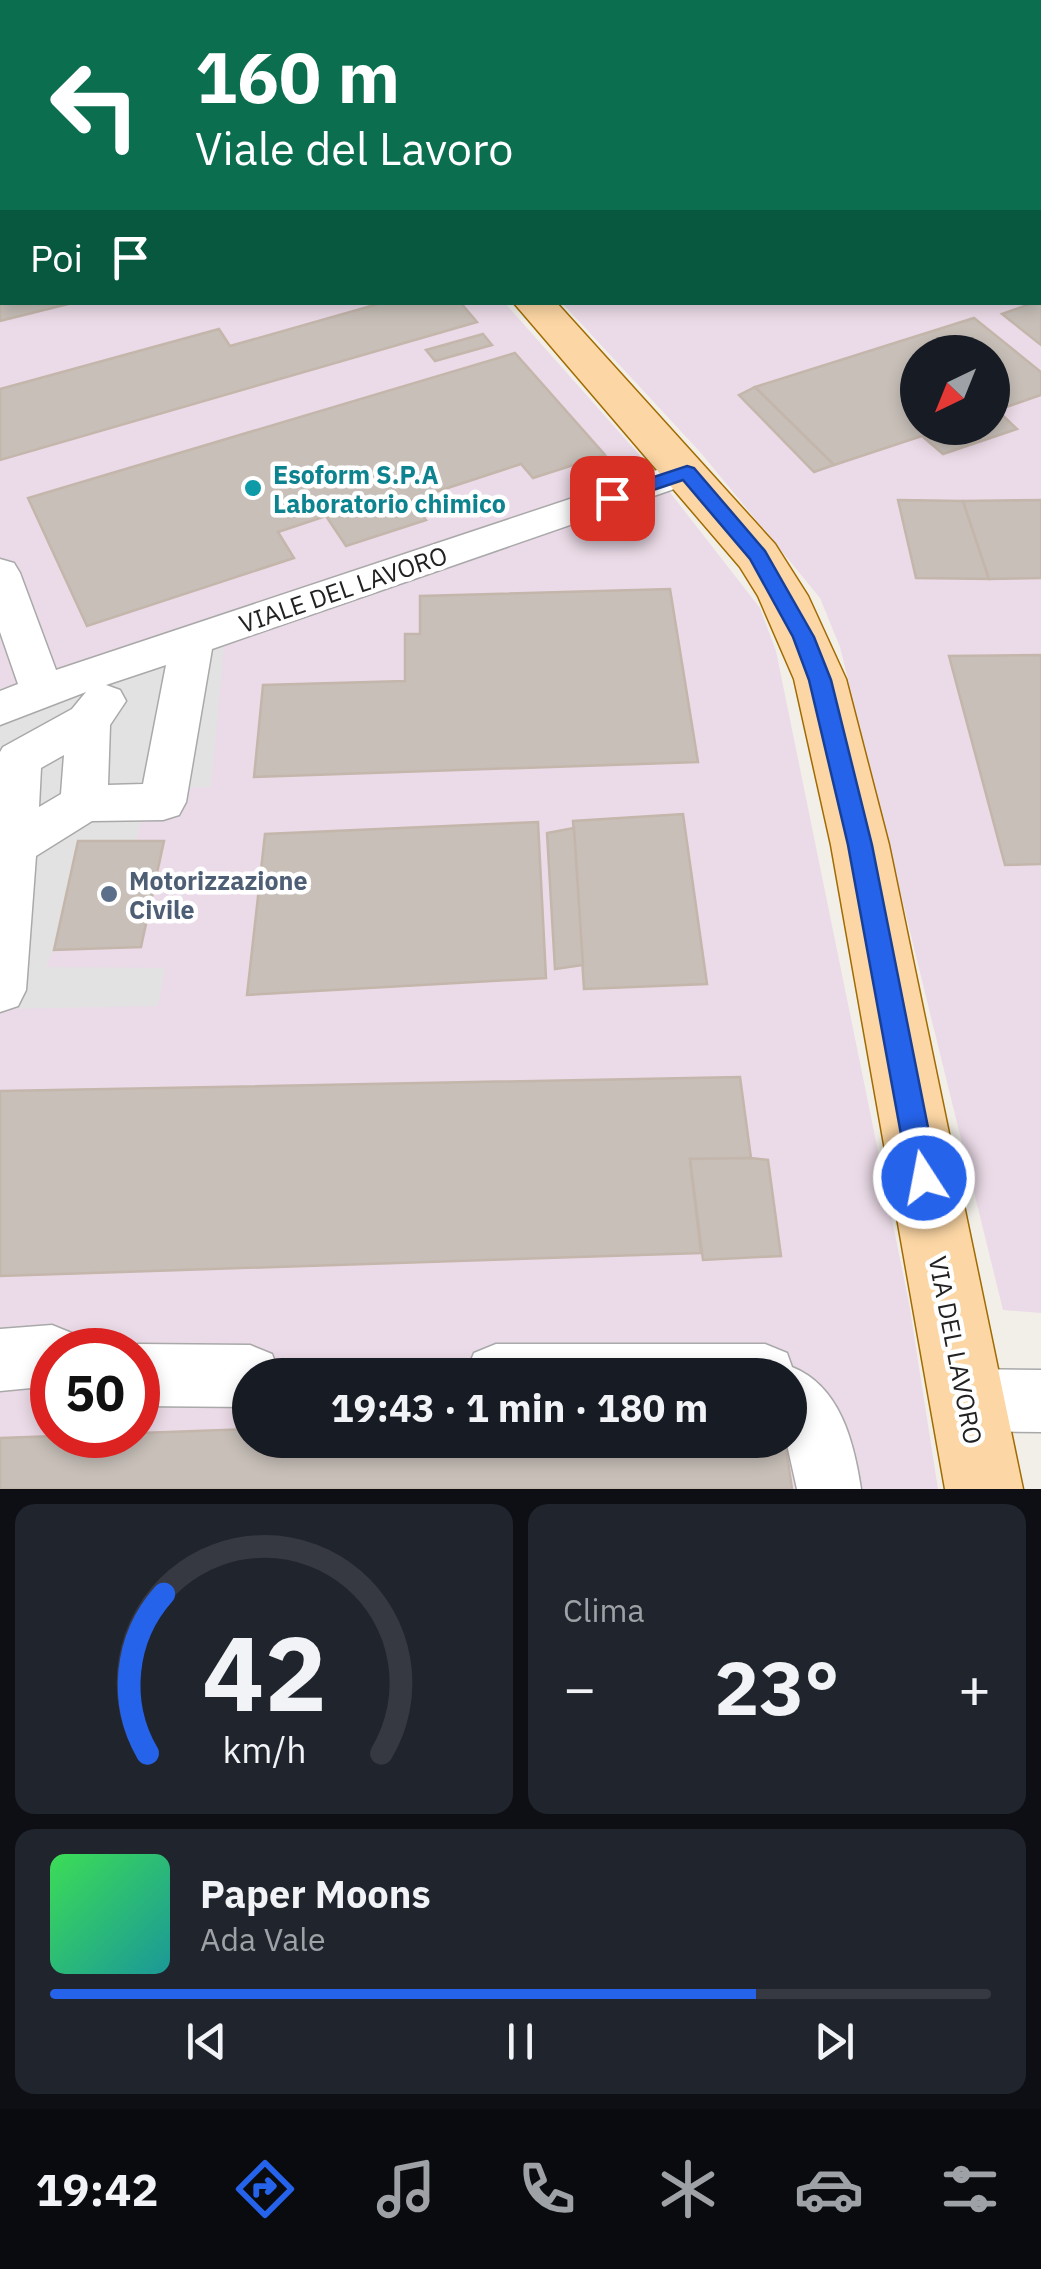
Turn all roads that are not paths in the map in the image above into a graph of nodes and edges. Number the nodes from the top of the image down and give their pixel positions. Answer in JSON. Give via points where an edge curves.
{"nodes":[{"id":1,"x":536,"y":305,"type":"edge"},
{"id":2,"x":687,"y":472,"type":"junction"},
{"id":3,"x":0,"y":573,"type":"edge"},
{"id":4,"x":192,"y":640,"type":"junction"},
{"id":5,"x":140,"y":658,"type":"junction"},
{"id":6,"x":42,"y":691,"type":"junction"},
{"id":7,"x":0,"y":709,"type":"edge"},
{"id":8,"x":88,"y":721,"type":"junction"},
{"id":9,"x":10,"y":759,"type":"edge"},
{"id":10,"x":84,"y":803,"type":"junction"},
{"id":11,"x":14,"y":846,"type":"junction"},
{"id":12,"x":0,"y":990,"type":"edge"},
{"id":13,"x":30,"y":1358,"type":"edge"},
{"id":14,"x":0,"y":1360,"type":"edge"},
{"id":15,"x":160,"y":1374,"type":"edge"},
{"id":16,"x":232,"y":1376,"type":"edge"},
{"id":17,"x":966,"y":1400,"type":"junction"},
{"id":18,"x":1041,"y":1401,"type":"edge"},
{"id":19,"x":807,"y":1417,"type":"edge"},
{"id":20,"x":829,"y":1489,"type":"edge"},
{"id":21,"x":984,"y":1489,"type":"edge"}],
"edges":[{"from":1,"to":2,"type":"main road","name":"VIA DEL LAVORO"},
{"from":2,"to":4,"type":"street","name":"VIALE DEL LAVORO"},
{"from":2,"to":17,"type":"main road","name":"VIA DEL LAVORO","via":[[758,556],[820,680],[860,845]]},
{"from":3,"to":6,"type":"street"},
{"from":4,"to":5,"type":"street","name":"VIALE DEL LAVORO"},
{"from":4,"to":10,"type":"street","via":[[164,802]]},
{"from":5,"to":6,"type":"street","name":"VIALE DEL LAVORO"},
{"from":5,"to":8,"type":"street"},
{"from":6,"to":7,"type":"street","name":"VIALE DEL LAVORO"},
{"from":8,"to":9,"type":"street"},
{"from":8,"to":10,"type":"street"},
{"from":9,"to":11,"type":"street"},
{"from":10,"to":11,"type":"street"},
{"from":11,"to":12,"type":"street"},
{"from":13,"to":14,"type":"street"},
{"from":15,"to":16,"type":"street"},
{"from":17,"to":18,"type":"street"},
{"from":17,"to":21,"type":"main road","name":"VIA DEL LAVORO"},
{"from":19,"to":20,"type":"street","via":[[824,1450]]}]}
